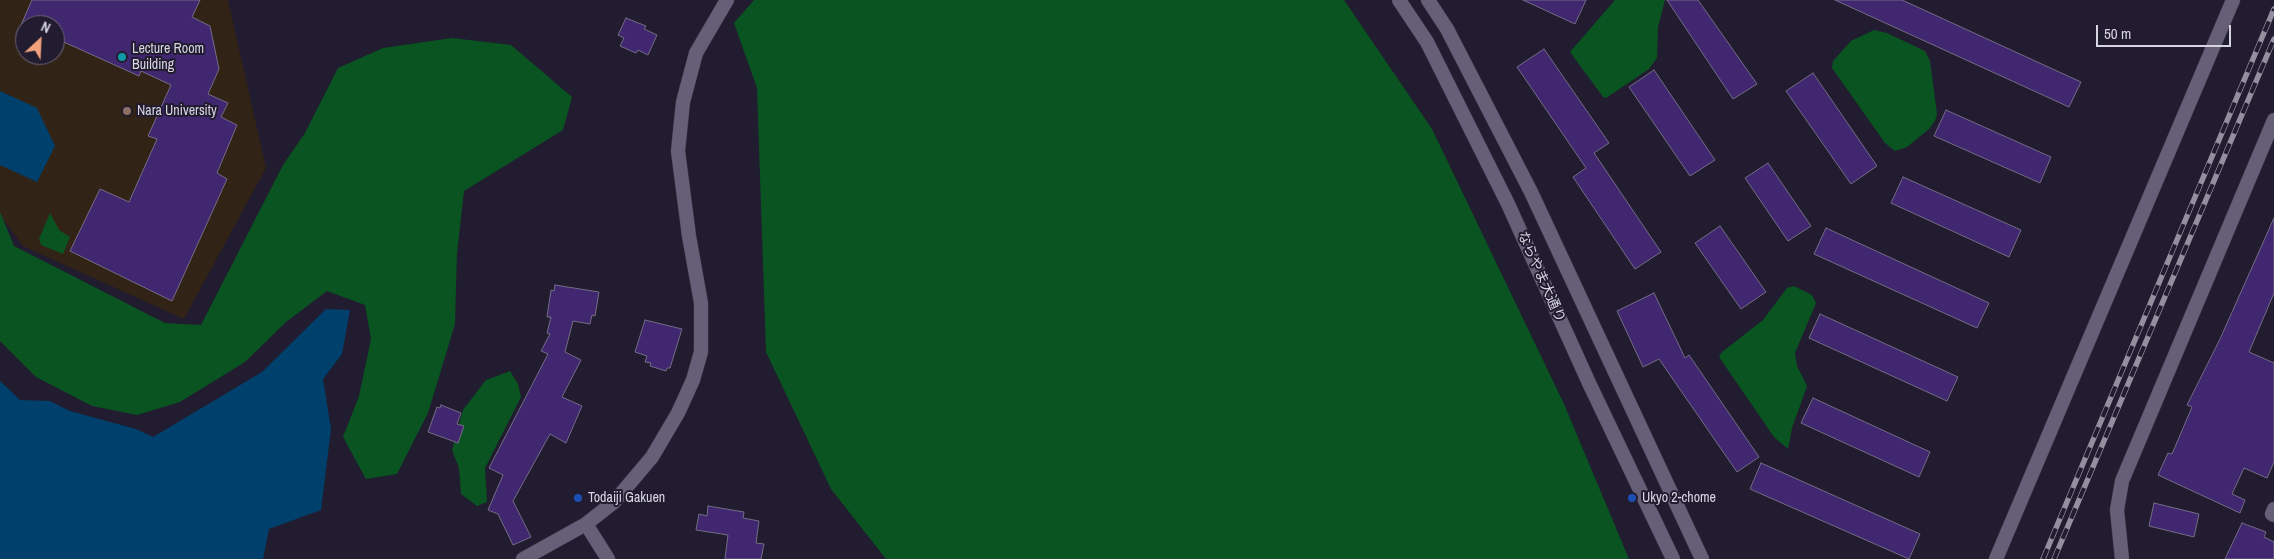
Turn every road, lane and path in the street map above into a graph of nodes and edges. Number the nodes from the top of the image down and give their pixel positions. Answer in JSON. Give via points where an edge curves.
{"nodes":[{"id":1,"x":727,"y":0,"type":"edge"},
{"id":2,"x":1399,"y":0,"type":"edge"},
{"id":3,"x":1428,"y":0,"type":"edge"},
{"id":4,"x":2233,"y":0,"type":"edge"},
{"id":5,"x":2274,"y":120,"type":"edge"},
{"id":6,"x":2274,"y":509,"type":"edge"},
{"id":7,"x":2274,"y":515,"type":"edge"},
{"id":8,"x":586,"y":524,"type":"junction"},
{"id":9,"x":523,"y":559,"type":"edge"},
{"id":10,"x":608,"y":559,"type":"edge"},
{"id":11,"x":1673,"y":559,"type":"edge"},
{"id":12,"x":1702,"y":559,"type":"edge"},
{"id":13,"x":1996,"y":559,"type":"edge"},
{"id":14,"x":2122,"y":559,"type":"edge"}],
"edges":[{"from":1,"to":8,"type":"street","via":[[696,53],[683,102],[678,151],[700,304],[701,352],[678,413],[652,457],[620,496]]},
{"from":2,"to":11,"type":"street","name":"ならやま大通り","via":[[1427,42],[1508,204]]},
{"from":3,"to":12,"type":"street","name":"ならやま大通り","via":[[1447,29],[1531,192]]},
{"from":4,"to":13,"type":"street"},
{"from":5,"to":14,"type":"street","via":[[2122,481],[2117,510]]},
{"from":6,"to":7,"type":"street"},
{"from":8,"to":9,"type":"street"},
{"from":8,"to":10,"type":"street"}]}
